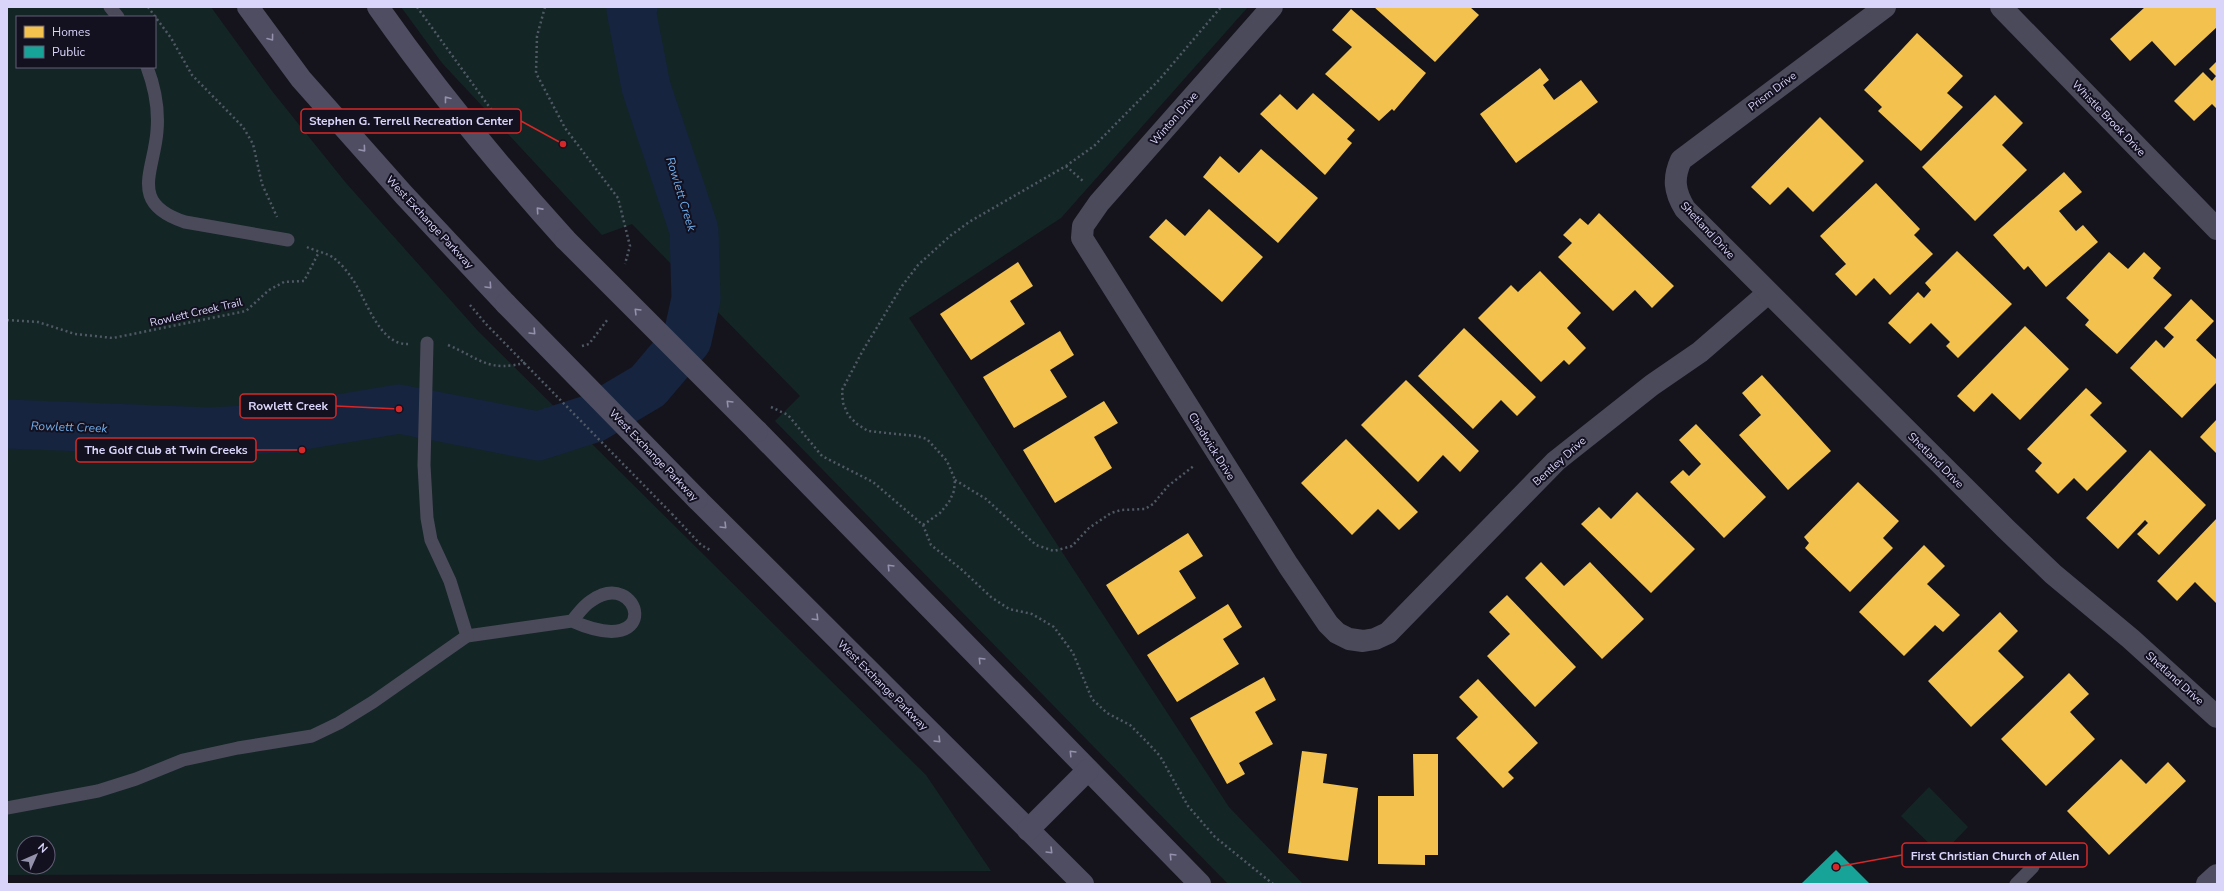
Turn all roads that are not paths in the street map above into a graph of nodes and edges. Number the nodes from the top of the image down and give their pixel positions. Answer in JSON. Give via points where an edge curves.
{"nodes":[{"id":1,"x":110,"y":7,"type":"edge"},
{"id":2,"x":248,"y":7,"type":"edge"},
{"id":3,"x":378,"y":7,"type":"edge"},
{"id":4,"x":1272,"y":7,"type":"edge"},
{"id":5,"x":1885,"y":7,"type":"edge"},
{"id":6,"x":2001,"y":7,"type":"edge"},
{"id":7,"x":117,"y":16,"type":"edge"},
{"id":8,"x":147,"y":68,"type":"edge"},
{"id":9,"x":1674,"y":185,"type":"joint"},
{"id":10,"x":2217,"y":229,"type":"edge"},
{"id":11,"x":1081,"y":232,"type":"joint"},
{"id":12,"x":288,"y":240,"type":"road end"},
{"id":13,"x":1768,"y":293,"type":"junction"},
{"id":14,"x":427,"y":343,"type":"road end"},
{"id":15,"x":572,"y":621,"type":"dead end"},
{"id":16,"x":467,"y":636,"type":"junction"},
{"id":17,"x":1363,"y":640,"type":"joint"},
{"id":18,"x":2217,"y":717,"type":"edge"},
{"id":19,"x":1088,"y":770,"type":"junction"},
{"id":20,"x":7,"y":808,"type":"edge"},
{"id":21,"x":1028,"y":830,"type":"junction"},
{"id":22,"x":2033,"y":867,"type":"dead end"},
{"id":23,"x":2217,"y":875,"type":"edge"},
{"id":24,"x":1083,"y":884,"type":"edge"},
{"id":25,"x":1200,"y":884,"type":"edge"},
{"id":26,"x":2016,"y":884,"type":"edge"},
{"id":27,"x":2207,"y":884,"type":"edge"}],
"edges":[{"from":1,"to":7,"type":"lane"},
{"from":2,"to":21,"type":"main road","name":"West Exchange Parkway","one_way":true,"bridge":true,"via":[[301,79],[506,304]]},
{"from":19,"to":3,"type":"main road","one_way":true,"bridge":true,"via":[[757,431],[565,239],[507,175],[403,43]]},
{"from":4,"to":11,"type":"street","name":"Winton Drive","via":[[1099,203]]},
{"from":5,"to":9,"type":"street","name":"Prism Drive","via":[[1681,160]]},
{"from":6,"to":10,"type":"street","name":"Whistle Brook Drive"},
{"from":8,"to":12,"type":"lane","via":[[157,106],[157,132],[147,176],[148,188],[156,205],[173,218],[185,222]]},
{"from":9,"to":13,"type":"street","name":"Shetland Drive","via":[[1685,209]]},
{"from":11,"to":17,"type":"street","name":"Chadwick Drive","via":[[1092,257],[1328,624],[1337,633],[1349,639]]},
{"from":13,"to":17,"type":"street","name":"Bentley Drive","via":[[1700,352],[1652,385],[1556,461],[1388,633],[1376,639]]},
{"from":13,"to":18,"type":"street","name":"Shetland Drive","via":[[2026,549]]},
{"from":14,"to":16,"type":"lane","via":[[424,465],[427,518],[431,540],[450,581]]},
{"from":15,"to":16,"type":"lane"},
{"from":16,"to":20,"type":"lane","via":[[373,702],[312,736],[183,760],[98,791]]},
{"from":19,"to":21,"type":"main road"},
{"from":25,"to":19,"type":"main road","one_way":true},
{"from":21,"to":24,"type":"main road","name":"West Exchange Parkway","one_way":true},
{"from":22,"to":26,"type":"lane"},
{"from":23,"to":27,"type":"main road"}]}
